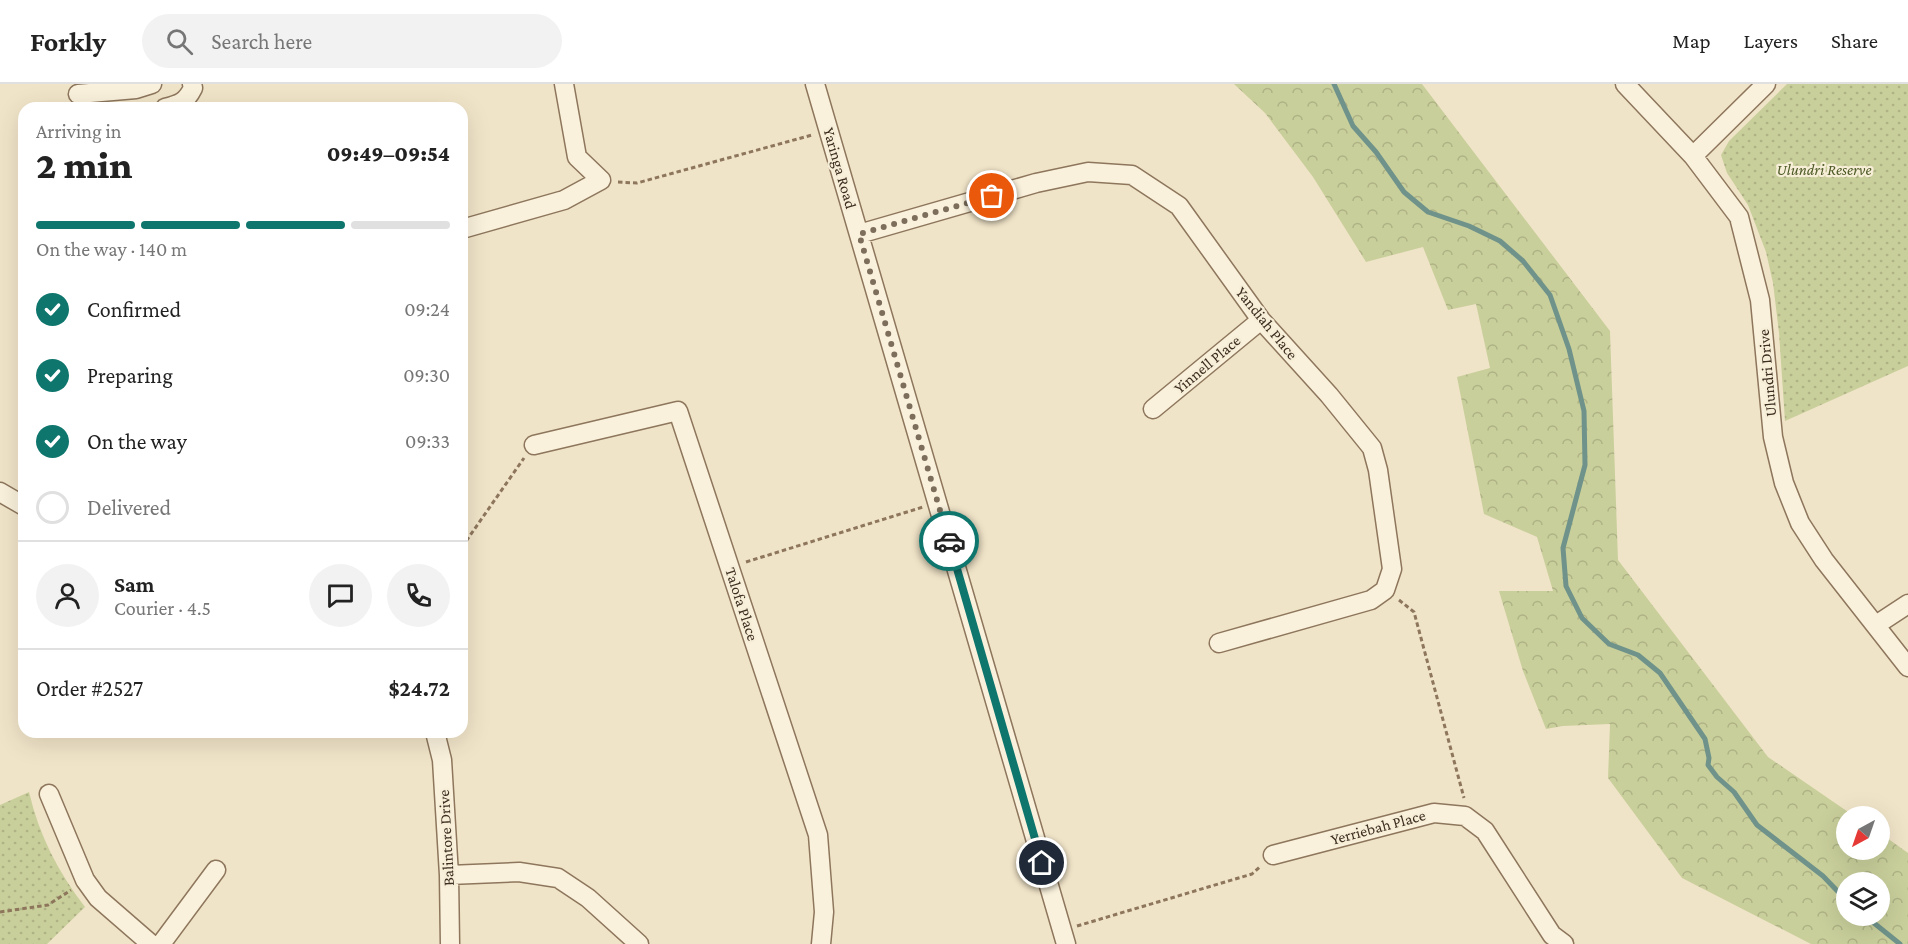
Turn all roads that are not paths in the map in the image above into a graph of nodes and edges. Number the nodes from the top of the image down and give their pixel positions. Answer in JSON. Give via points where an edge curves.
{"nodes":[{"id":1,"x":152,"y":84,"type":"edge"},
{"id":2,"x":192,"y":84,"type":"edge"},
{"id":3,"x":564,"y":84,"type":"edge"},
{"id":4,"x":815,"y":84,"type":"edge"},
{"id":5,"x":1625,"y":84,"type":"edge"},
{"id":6,"x":1766,"y":84,"type":"edge"},
{"id":7,"x":77,"y":96,"type":"edge"},
{"id":8,"x":182,"y":102,"type":"edge"},
{"id":9,"x":1693,"y":156,"type":"junction"},
{"id":10,"x":468,"y":227,"type":"edge"},
{"id":11,"x":859,"y":234,"type":"junction"},
{"id":12,"x":1261,"y":320,"type":"junction"},
{"id":13,"x":1153,"y":409,"type":"dead end"},
{"id":14,"x":534,"y":445,"type":"road end"},
{"id":15,"x":0,"y":492,"type":"edge"},
{"id":16,"x":18,"y":502,"type":"edge"},
{"id":17,"x":1908,"y":604,"type":"edge"},
{"id":18,"x":1876,"y":625,"type":"junction"},
{"id":19,"x":1219,"y":643,"type":"dead end"},
{"id":20,"x":1908,"y":667,"type":"edge"},
{"id":21,"x":436,"y":738,"type":"edge"},
{"id":22,"x":49,"y":794,"type":"dead end"},
{"id":23,"x":1273,"y":855,"type":"road end"},
{"id":24,"x":216,"y":870,"type":"dead end"},
{"id":25,"x":449,"y":875,"type":"junction"},
{"id":26,"x":1064,"y":937,"type":"edge"},
{"id":27,"x":151,"y":944,"type":"edge"},
{"id":28,"x":161,"y":944,"type":"edge"},
{"id":29,"x":450,"y":944,"type":"edge"},
{"id":30,"x":639,"y":944,"type":"edge"},
{"id":31,"x":821,"y":944,"type":"edge"},
{"id":32,"x":1564,"y":944,"type":"edge"}],
"edges":[{"from":1,"to":7,"type":"street"},
{"from":2,"to":8,"type":"street","via":[[188,98]]},
{"from":3,"to":10,"type":"street","via":[[577,157],[601,180],[564,200]]},
{"from":4,"to":11,"type":"street","name":"Yaringa Road"},
{"from":5,"to":9,"type":"street","name":"Ulundri Drive"},
{"from":6,"to":9,"type":"street"},
{"from":9,"to":18,"type":"street","name":"Ulundri Drive","via":[[1739,217],[1760,300],[1773,437],[1784,483],[1800,523],[1818,551]]},
{"from":11,"to":12,"type":"street","name":"Yandiah Place","via":[[1036,183],[1088,172],[1132,175],[1179,206]]},
{"from":11,"to":26,"type":"street","name":"Yaringa Road"},
{"from":12,"to":13,"type":"street","name":"Yinnell Place"},
{"from":12,"to":19,"type":"street","name":"Yandiah Place","via":[[1372,448],[1392,569],[1385,590],[1371,600]]},
{"from":14,"to":31,"type":"street","name":"Talofa Place","via":[[678,411],[818,834],[824,912]]},
{"from":15,"to":16,"type":"street"},
{"from":17,"to":18,"type":"street"},
{"from":18,"to":20,"type":"street","name":"Ulundri Drive"},
{"from":21,"to":25,"type":"street","name":"Balintore Drive","via":[[442,760]]},
{"from":22,"to":27,"type":"street","via":[[85,880],[99,898]]},
{"from":23,"to":32,"type":"street","name":"Yerriebah Place","via":[[1434,813],[1465,816],[1485,831],[1552,935]]},
{"from":24,"to":28,"type":"street"},
{"from":25,"to":29,"type":"street","name":"Balintore Drive"},
{"from":25,"to":30,"type":"street","via":[[519,872],[558,878],[588,898]]}]}
